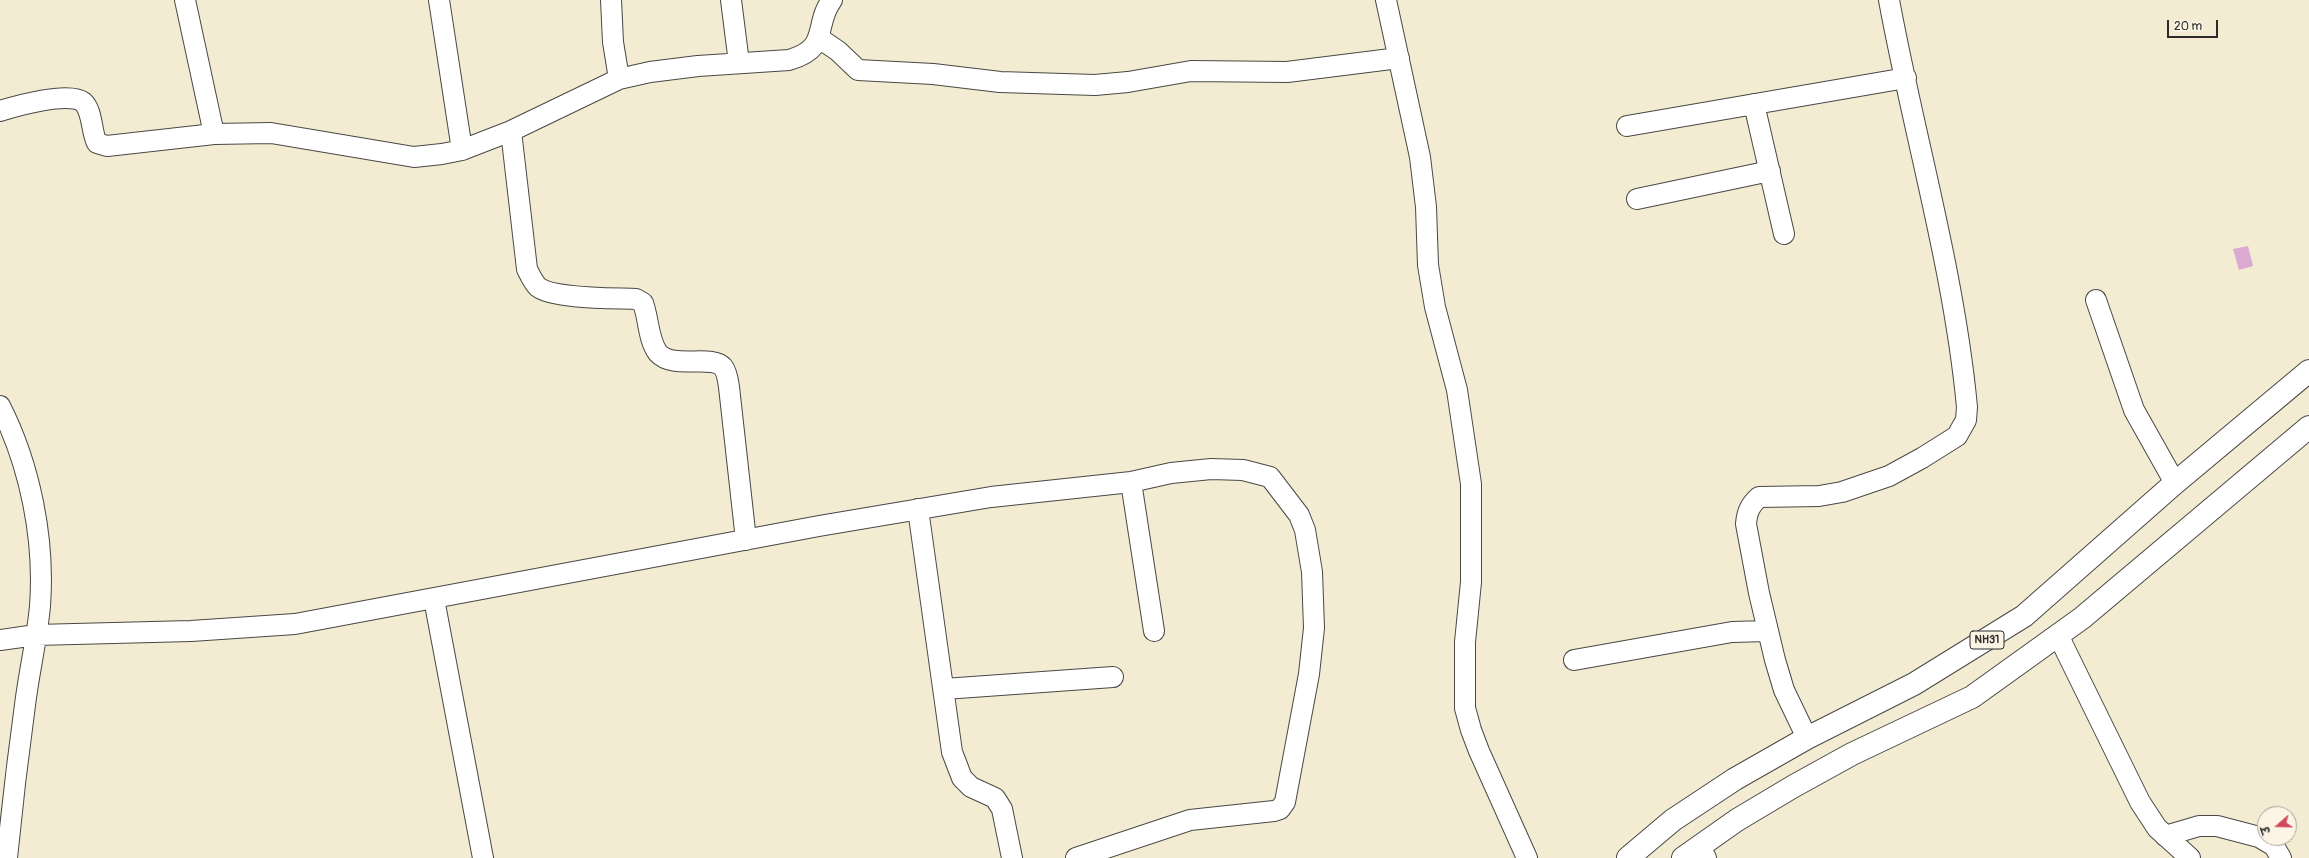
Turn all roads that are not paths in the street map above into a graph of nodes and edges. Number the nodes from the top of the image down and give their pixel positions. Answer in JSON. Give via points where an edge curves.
{"nodes":[{"id":1,"x":185,"y":0,"type":"edge"},
{"id":2,"x":439,"y":0,"type":"edge"},
{"id":3,"x":611,"y":0,"type":"edge"},
{"id":4,"x":731,"y":0,"type":"edge"},
{"id":5,"x":832,"y":0,"type":"edge"},
{"id":6,"x":1386,"y":0,"type":"edge"},
{"id":7,"x":1889,"y":0,"type":"edge"},
{"id":8,"x":819,"y":38,"type":"junction"},
{"id":9,"x":1399,"y":58,"type":"junction"},
{"id":10,"x":739,"y":63,"type":"junction"},
{"id":11,"x":1906,"y":78,"type":"junction"},
{"id":12,"x":620,"y":79,"type":"junction"},
{"id":13,"x":1754,"y":104,"type":"junction"},
{"id":14,"x":0,"y":111,"type":"edge"},
{"id":15,"x":1627,"y":126,"type":"dead end"},
{"id":16,"x":511,"y":131,"type":"junction"},
{"id":17,"x":214,"y":134,"type":"junction"},
{"id":18,"x":462,"y":150,"type":"junction"},
{"id":19,"x":1770,"y":171,"type":"junction"},
{"id":20,"x":1637,"y":198,"type":"dead end"},
{"id":21,"x":1784,"y":234,"type":"dead end"},
{"id":22,"x":2096,"y":300,"type":"dead end"},
{"id":23,"x":2309,"y":371,"type":"edge"},
{"id":24,"x":0,"y":406,"type":"edge"},
{"id":25,"x":2309,"y":426,"type":"edge"},
{"id":26,"x":1131,"y":482,"type":"junction"},
{"id":27,"x":2175,"y":483,"type":"junction"},
{"id":28,"x":918,"y":509,"type":"junction"},
{"id":29,"x":746,"y":540,"type":"junction"},
{"id":30,"x":434,"y":599,"type":"junction"},
{"id":31,"x":1767,"y":630,"type":"junction"},
{"id":32,"x":1154,"y":631,"type":"dead end"},
{"id":33,"x":36,"y":635,"type":"junction"},
{"id":34,"x":2058,"y":636,"type":"junction"},
{"id":35,"x":0,"y":640,"type":"edge"},
{"id":36,"x":1574,"y":660,"type":"dead end"},
{"id":37,"x":1113,"y":677,"type":"dead end"},
{"id":38,"x":944,"y":689,"type":"junction"},
{"id":39,"x":1807,"y":738,"type":"junction"},
{"id":40,"x":2165,"y":836,"type":"junction"},
{"id":41,"x":1696,"y":854,"type":"edge"},
{"id":42,"x":7,"y":858,"type":"edge"},
{"id":43,"x":483,"y":858,"type":"edge"},
{"id":44,"x":1012,"y":858,"type":"edge"},
{"id":45,"x":1076,"y":858,"type":"edge"},
{"id":46,"x":1527,"y":858,"type":"edge"},
{"id":47,"x":1628,"y":858,"type":"edge"},
{"id":48,"x":2190,"y":858,"type":"edge"},
{"id":49,"x":2281,"y":858,"type":"edge"}],
"edges":[{"from":1,"to":17,"type":"street"},
{"from":2,"to":18,"type":"street"},
{"from":3,"to":12,"type":"street","via":[[613,42]]},
{"from":4,"to":10,"type":"street"},
{"from":5,"to":8,"type":"street"},
{"from":6,"to":9,"type":"street"},
{"from":7,"to":11,"type":"street"},
{"from":8,"to":9,"type":"street","via":[[838,51],[858,70],[933,74],[1000,82],[1095,85],[1191,71],[1287,72]]},
{"from":8,"to":10,"type":"street","via":[[812,49],[800,57]]},
{"from":9,"to":46,"type":"street","via":[[1420,157],[1426,207],[1428,265],[1435,307],[1457,390],[1471,484],[1471,582],[1465,642],[1465,708],[1470,730]]},
{"from":10,"to":12,"type":"street","via":[[650,72]]},
{"from":11,"to":13,"type":"street"},
{"from":11,"to":31,"type":"street","via":[[1956,314],[1967,407],[1966,420],[1962,429],[1948,442],[1882,479],[1842,492],[1819,496],[1759,497],[1751,504],[1746,524]]},
{"from":12,"to":16,"type":"street"},
{"from":13,"to":15,"type":"street"},
{"from":13,"to":19,"type":"street"},
{"from":14,"to":17,"type":"street","via":[[35,102],[74,99],[82,102],[88,110],[93,136],[98,143],[107,146]]},
{"from":16,"to":18,"type":"street"},
{"from":16,"to":29,"type":"street","via":[[527,268],[534,283],[547,292],[562,295],[636,299],[643,303],[650,333],[659,354],[679,361],[714,362],[722,366],[729,387]]},
{"from":17,"to":18,"type":"street","via":[[271,133],[414,157]]},
{"from":19,"to":20,"type":"street"},
{"from":19,"to":21,"type":"street"},
{"from":22,"to":27,"type":"street","via":[[2134,410]]},
{"from":23,"to":27,"type":"highway","number":"NH31"},
{"from":24,"to":33,"type":"street","via":[[21,458],[36,528],[41,567]]},
{"from":25,"to":34,"type":"highway"},
{"from":26,"to":28,"type":"street","via":[[991,497]]},
{"from":26,"to":32,"type":"street"},
{"from":26,"to":45,"type":"street","via":[[1172,473],[1211,469],[1243,470],[1270,477],[1299,515],[1306,530],[1312,572],[1314,628],[1309,674],[1285,802],[1280,808],[1258,814],[1190,820]]},
{"from":27,"to":39,"type":"highway","number":"NH31","via":[[2024,616],[1914,684]]},
{"from":28,"to":29,"type":"street"},
{"from":28,"to":38,"type":"street"},
{"from":29,"to":30,"type":"street"},
{"from":30,"to":33,"type":"street","via":[[295,624],[191,632]]},
{"from":30,"to":43,"type":"street"},
{"from":31,"to":36,"type":"street","via":[[1732,632]]},
{"from":31,"to":39,"type":"street","via":[[1784,690]]},
{"from":33,"to":35,"type":"street"},
{"from":33,"to":42,"type":"street","via":[[14,786]]},
{"from":34,"to":40,"type":"street","via":[[2140,802]]},
{"from":34,"to":41,"type":"highway","via":[[1972,697],[1852,754],[1737,820]]},
{"from":37,"to":38,"type":"street"},
{"from":38,"to":44,"type":"street","via":[[956,766],[966,782],[995,798],[1002,809]]},
{"from":39,"to":47,"type":"highway","number":"NH31","via":[[1735,779],[1674,820]]},
{"from":40,"to":48,"type":"street"},
{"from":40,"to":49,"type":"street","via":[[2199,826],[2217,826],[2259,837],[2274,846]]}]}
